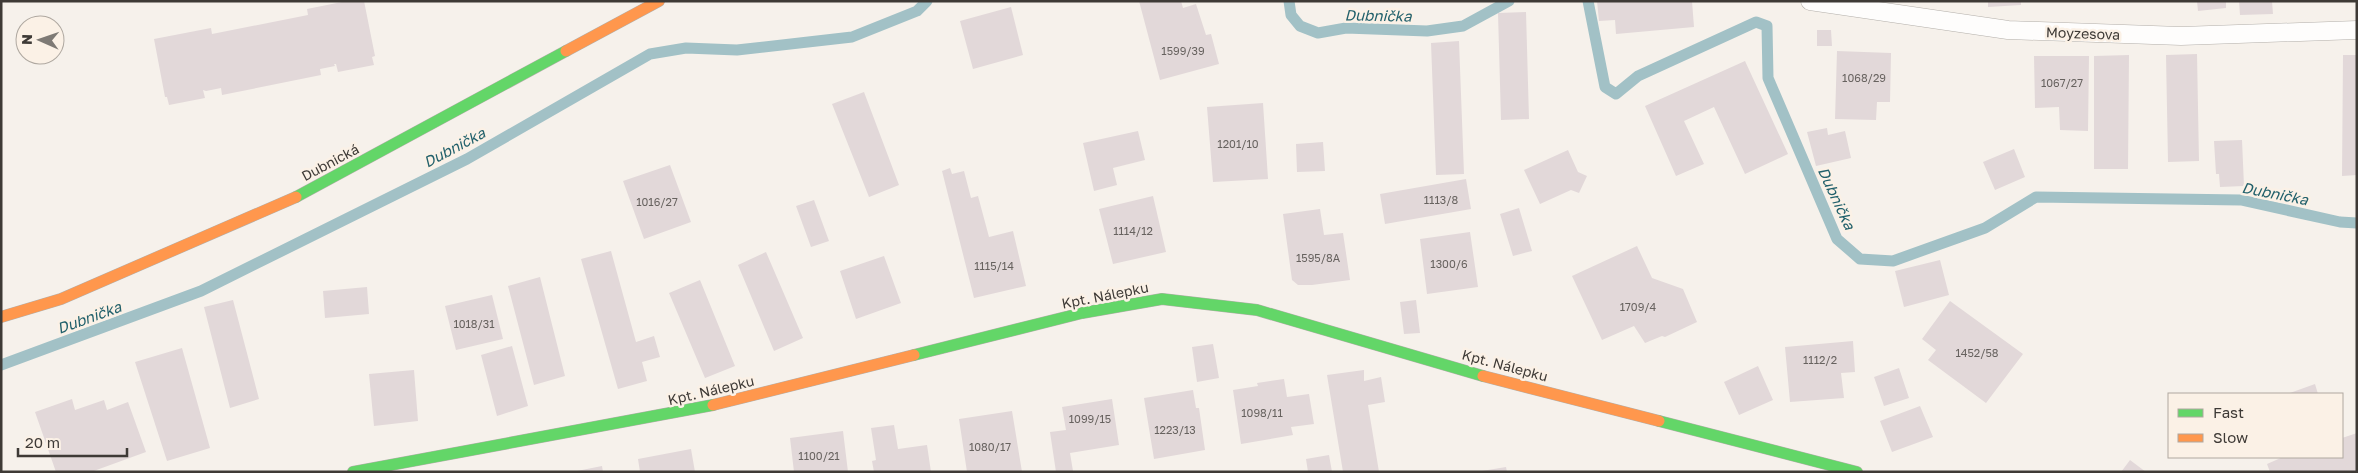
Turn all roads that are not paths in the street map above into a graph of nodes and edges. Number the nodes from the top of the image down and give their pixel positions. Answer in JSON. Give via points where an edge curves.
{"nodes":[{"id":1,"x":659,"y":1,"type":"edge"},
{"id":2,"x":1810,"y":1,"type":"edge"},
{"id":3,"x":2357,"y":30,"type":"edge"},
{"id":4,"x":1,"y":317,"type":"edge"},
{"id":5,"x":353,"y":472,"type":"edge"},
{"id":6,"x":1857,"y":472,"type":"edge"}],
"edges":[{"from":1,"to":4,"type":"street","name":"Dubnická","via":[[303,194],[61,299]]},
{"from":2,"to":3,"type":"lane","name":"Moyzesova","via":[[2008,30],[2181,36]]},
{"from":5,"to":6,"type":"street","name":"Kpt. Nálepku","via":[[702,408],[1082,313],[1162,299],[1257,310],[1480,374]]}]}
